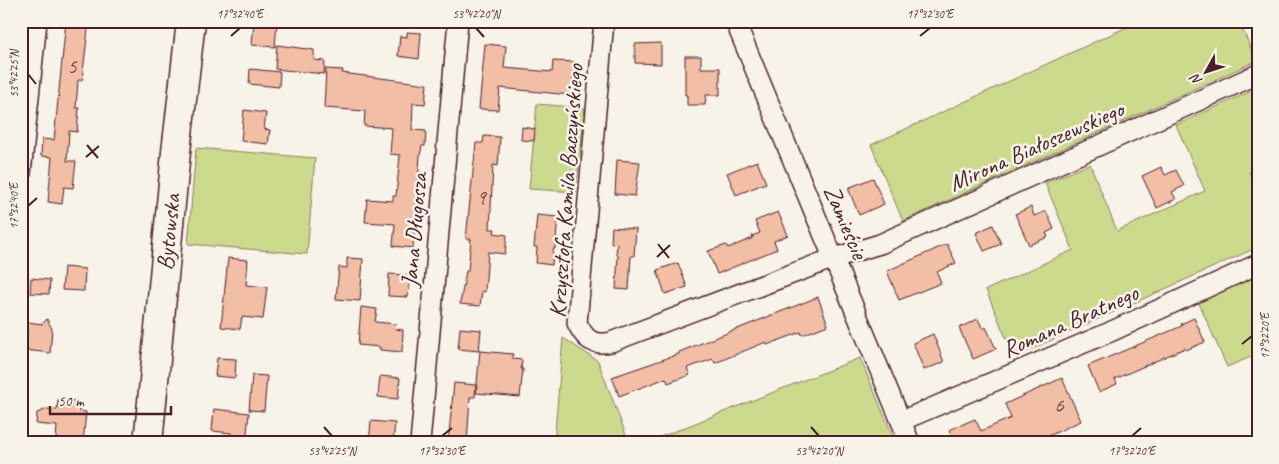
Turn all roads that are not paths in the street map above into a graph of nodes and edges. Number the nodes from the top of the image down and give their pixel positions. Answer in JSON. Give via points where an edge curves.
{"nodes":[{"id":1,"x":36,"y":21,"type":"edge"},
{"id":2,"x":191,"y":21,"type":"edge"},
{"id":3,"x":458,"y":21,"type":"edge"},
{"id":4,"x":604,"y":21,"type":"edge"},
{"id":5,"x":735,"y":21,"type":"edge"},
{"id":6,"x":1258,"y":74,"type":"edge"},
{"id":7,"x":21,"y":174,"type":"edge"},
{"id":8,"x":834,"y":258,"type":"junction"},
{"id":9,"x":1258,"y":264,"type":"edge"},
{"id":10,"x":901,"y":421,"type":"junction"},
{"id":11,"x":148,"y":443,"type":"edge"},
{"id":12,"x":420,"y":443,"type":"edge"},
{"id":13,"x":910,"y":443,"type":"edge"}],
"edges":[{"from":1,"to":7,"type":"street"},
{"from":2,"to":11,"type":"street","name":"Bytowska"},
{"from":3,"to":12,"type":"street","name":"Jana Długosza"},
{"from":4,"to":8,"type":"street","name":"Krzysztofa Kamila Baczyńskiego","via":[[577,323],[582,333],[590,341],[600,344],[611,342]]},
{"from":5,"to":8,"type":"street","name":"Zamieście"},
{"from":6,"to":8,"type":"street","name":"Mirona Białoszewskiego","via":[[880,244]]},
{"from":8,"to":10,"type":"street","name":"Zamieście"},
{"from":9,"to":10,"type":"street","name":"Romana Bratnego","via":[[1110,332]]},
{"from":10,"to":13,"type":"street","name":"Zamieście"}]}
